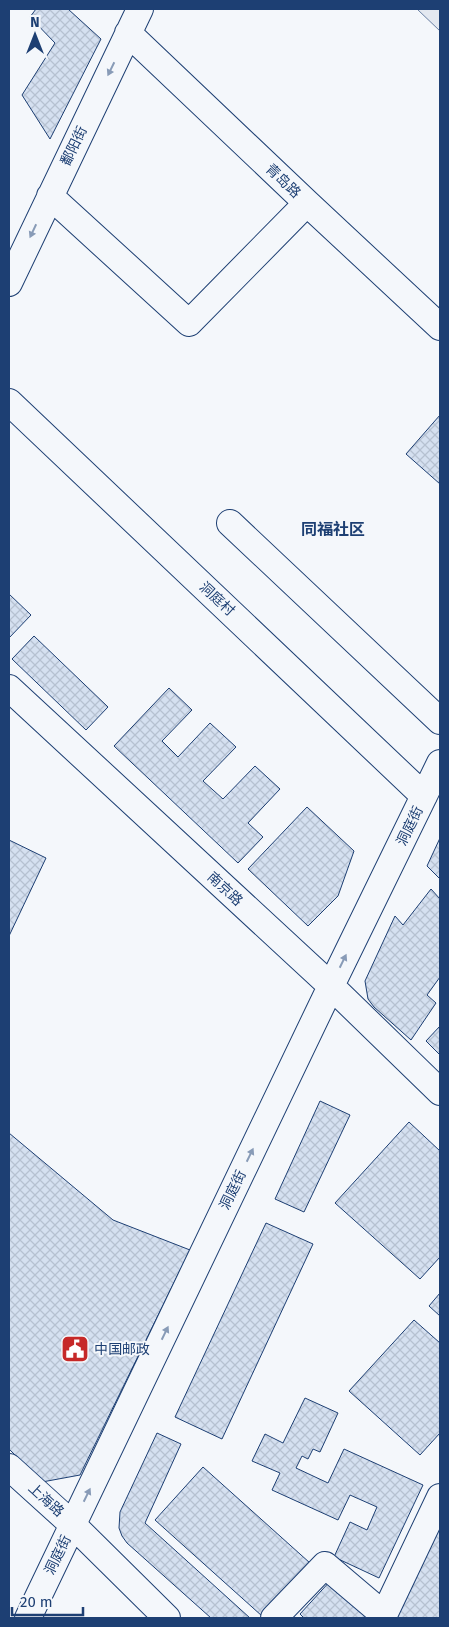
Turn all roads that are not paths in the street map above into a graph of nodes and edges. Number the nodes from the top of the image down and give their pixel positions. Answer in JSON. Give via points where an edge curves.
{"nodes":[{"id":1,"x":140,"y":9,"type":"edge"},
{"id":2,"x":128,"y":33,"type":"junction"},
{"id":3,"x":50,"y":196,"type":"junction"},
{"id":4,"x":307,"y":203,"type":"junction"},
{"id":5,"x":9,"y":283,"type":"edge"},
{"id":6,"x":440,"y":327,"type":"edge"},
{"id":7,"x":9,"y":402,"type":"edge"},
{"id":8,"x":230,"y":523,"type":"dead end"},
{"id":9,"x":9,"y":688,"type":"edge"},
{"id":10,"x":440,"y":720,"type":"edge"},
{"id":11,"x":440,"y":763,"type":"edge"},
{"id":12,"x":424,"y":796,"type":"junction"},
{"id":13,"x":331,"y":986,"type":"junction"},
{"id":14,"x":440,"y":1092,"type":"edge"},
{"id":15,"x":9,"y":1468,"type":"edge"},
{"id":16,"x":440,"y":1497,"type":"edge"},
{"id":17,"x":73,"y":1525,"type":"junction"},
{"id":18,"x":278,"y":1617,"type":"edge"},
{"id":19,"x":28,"y":1618,"type":"edge"},
{"id":20,"x":167,"y":1618,"type":"edge"}],
"edges":[{"from":1,"to":2,"type":"street","name":"鄱阳街"},
{"from":2,"to":3,"type":"street","name":"鄱阳街","one_way":true},
{"from":2,"to":4,"type":"street","name":"青岛路"},
{"from":3,"to":4,"type":"street","via":[[189,323]]},
{"from":3,"to":5,"type":"street","name":"鄱阳街","one_way":true},
{"from":4,"to":6,"type":"street","name":"青岛路"},
{"from":7,"to":12,"type":"street","name":"洞庭村"},
{"from":8,"to":10,"type":"street"},
{"from":9,"to":13,"type":"street","name":"南京路"},
{"from":11,"to":12,"type":"street","name":"洞庭街"},
{"from":13,"to":12,"type":"street","name":"洞庭街","one_way":true},
{"from":13,"to":14,"type":"street","name":"南京路"},
{"from":17,"to":13,"type":"street","name":"洞庭街","one_way":true},
{"from":15,"to":17,"type":"street","name":"上海路"},
{"from":16,"to":18,"type":"street","via":[[384,1615],[324,1564]]},
{"from":17,"to":19,"type":"street","name":"洞庭街"},
{"from":17,"to":20,"type":"street","name":"上海路"}]}
